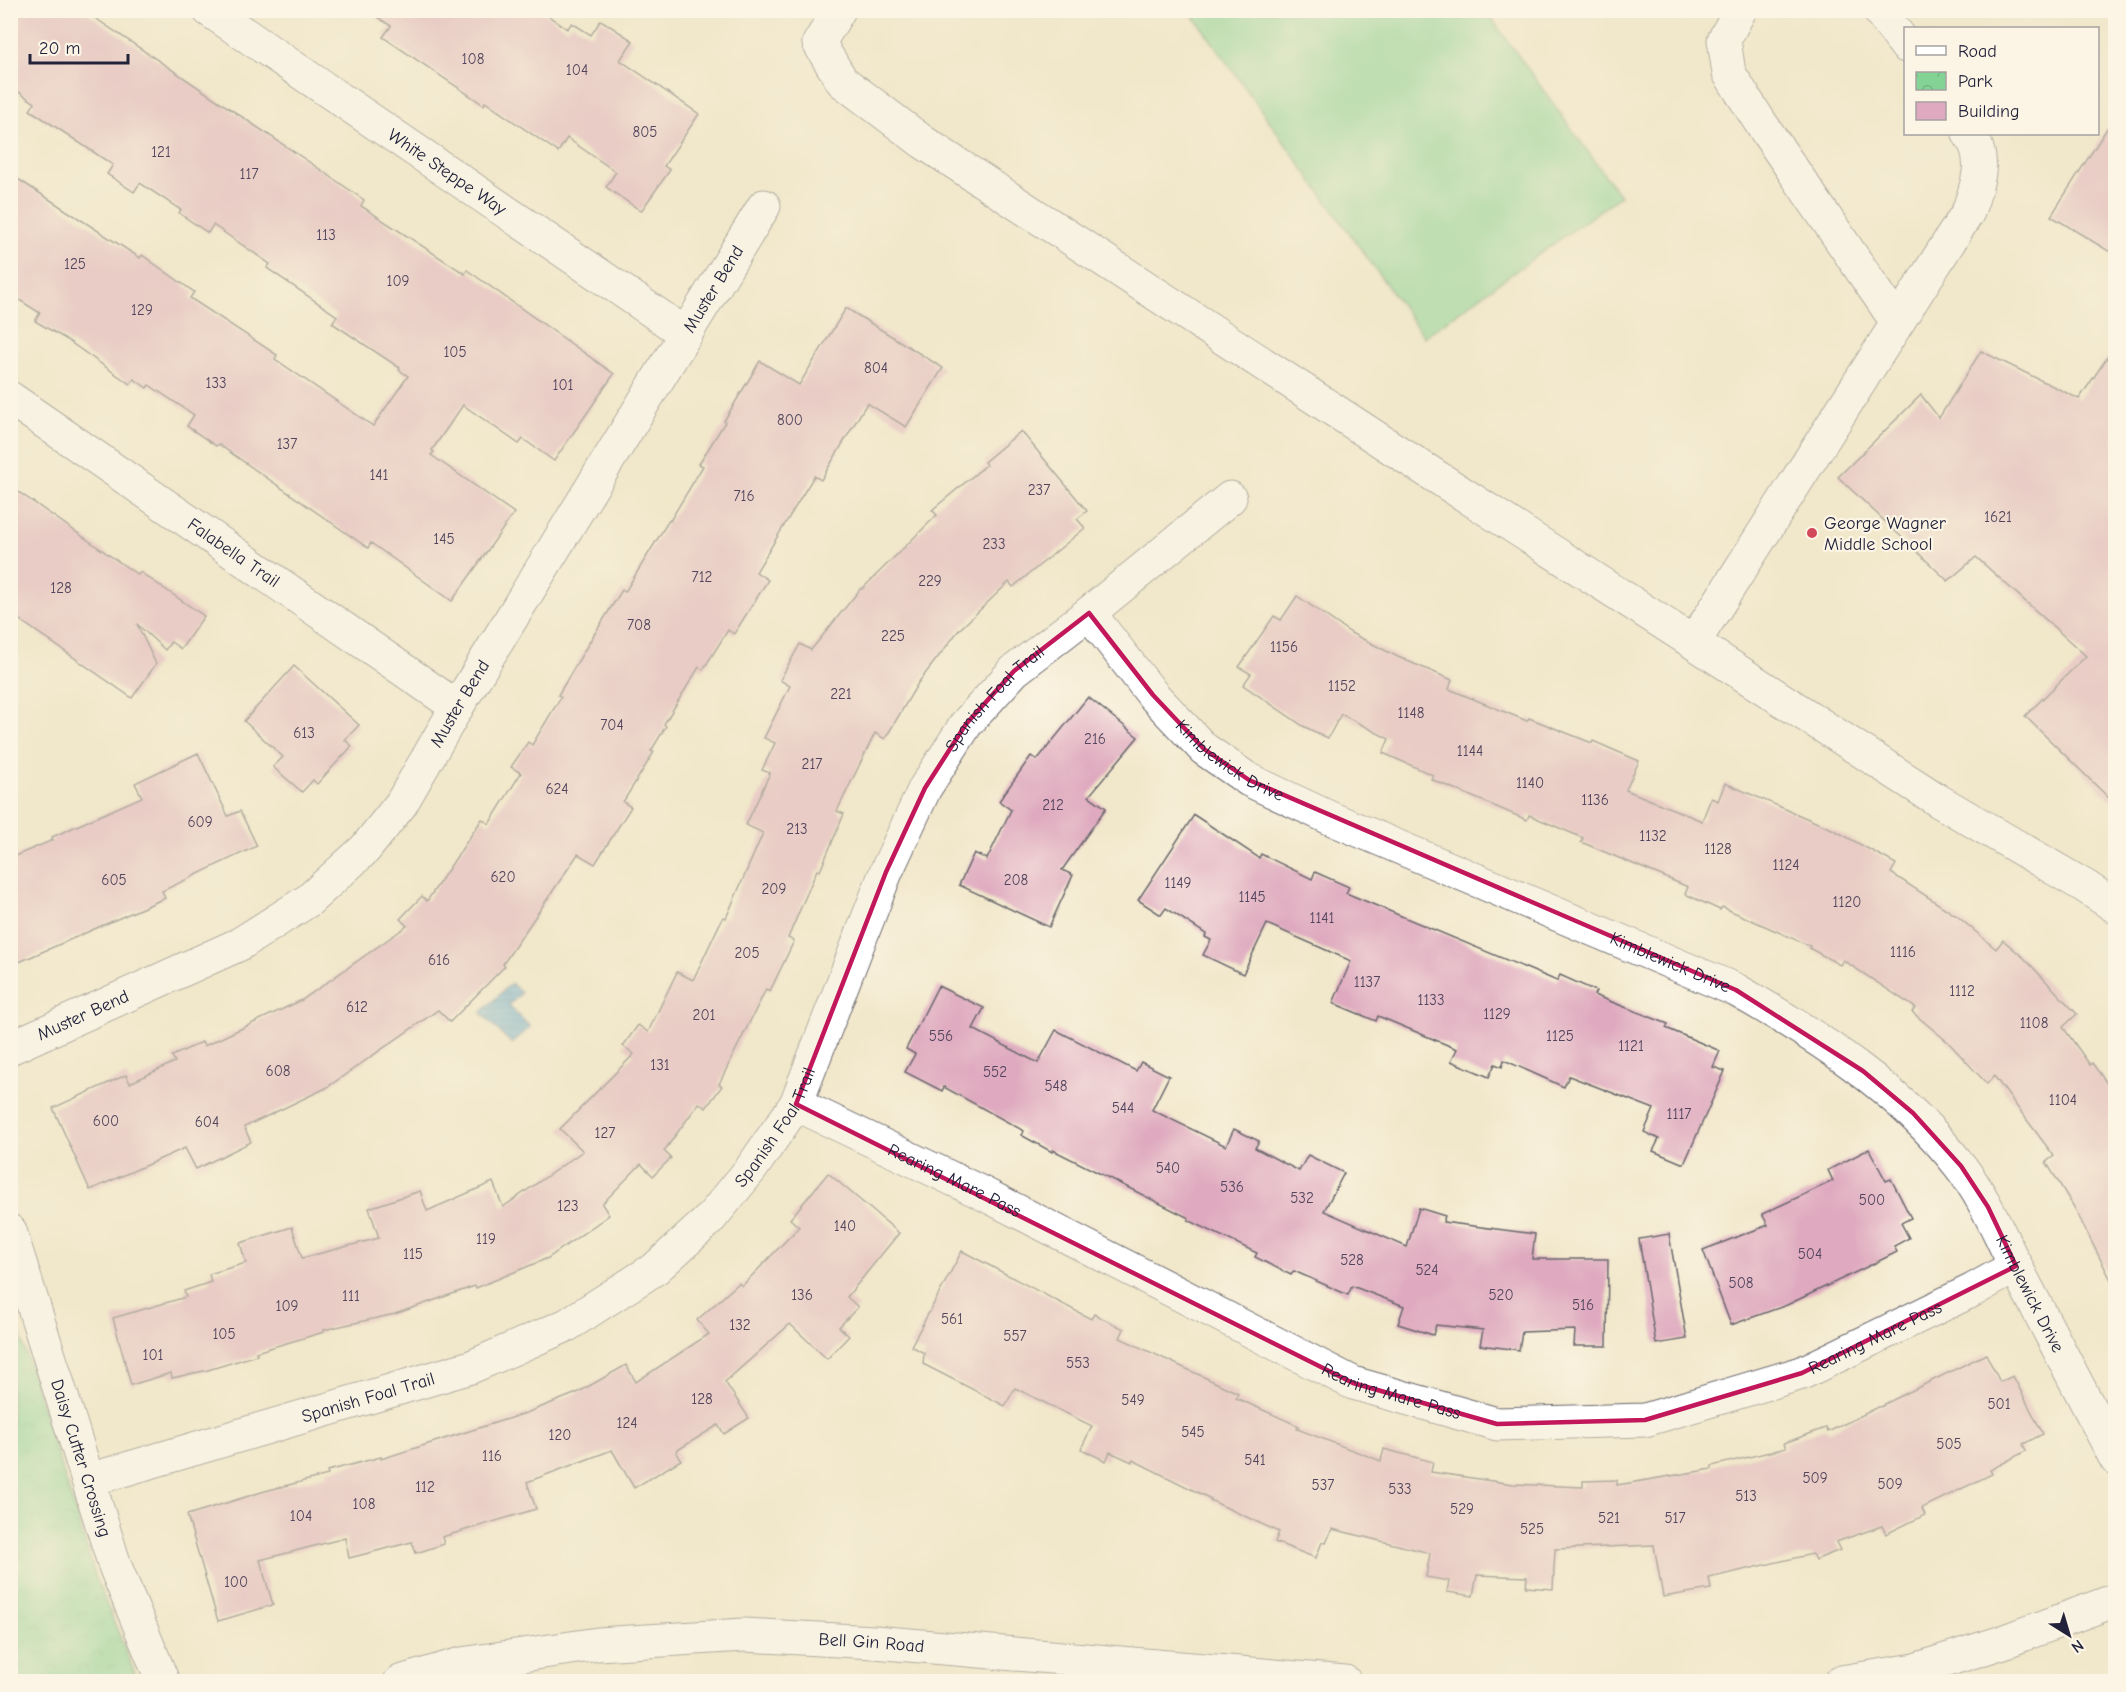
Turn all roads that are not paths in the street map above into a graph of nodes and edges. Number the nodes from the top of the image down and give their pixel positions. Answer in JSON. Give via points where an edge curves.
{"nodes":[{"id":1,"x":209,"y":10,"type":"edge"},
{"id":2,"x":839,"y":10,"type":"edge"},
{"id":3,"x":1740,"y":10,"type":"edge"},
{"id":4,"x":1879,"y":10,"type":"edge"},
{"id":5,"x":1904,"y":45,"type":"edge"},
{"id":6,"x":1970,"y":135,"type":"edge"},
{"id":7,"x":764,"y":206,"type":"dead end"},
{"id":8,"x":1897,"y":322,"type":"junction"},
{"id":9,"x":686,"y":334,"type":"junction"},
{"id":10,"x":10,"y":398,"type":"edge"},
{"id":11,"x":1230,"y":498,"type":"dead end"},
{"id":12,"x":1089,"y":613,"type":"junction"},
{"id":13,"x":1694,"y":642,"type":"junction"},
{"id":14,"x":457,"y":707,"type":"junction"},
{"id":15,"x":2115,"y":908,"type":"edge"},
{"id":16,"x":10,"y":1048,"type":"edge"},
{"id":17,"x":796,"y":1104,"type":"junction"},
{"id":18,"x":10,"y":1231,"type":"edge"},
{"id":19,"x":2016,"y":1266,"type":"junction"},
{"id":20,"x":2115,"y":1459,"type":"edge"},
{"id":21,"x":88,"y":1480,"type":"junction"},
{"id":22,"x":2115,"y":1600,"type":"edge"},
{"id":23,"x":163,"y":1682,"type":"edge"},
{"id":24,"x":400,"y":1682,"type":"edge"},
{"id":25,"x":1345,"y":1682,"type":"edge"},
{"id":26,"x":1841,"y":1682,"type":"edge"}],
"edges":[{"from":1,"to":9,"type":"street","name":"White Steppe Way"},
{"from":2,"to":13,"type":"street","via":[[819,44],[842,81],[914,135]]},
{"from":3,"to":8,"type":"street","via":[[1724,40],[1729,73]]},
{"from":4,"to":5,"type":"street"},
{"from":6,"to":8,"type":"street","via":[[1977,144],[1980,178],[1968,212]]},
{"from":7,"to":9,"type":"street","name":"Muster Bend"},
{"from":8,"to":13,"type":"street"},
{"from":9,"to":14,"type":"street","name":"Muster Bend"},
{"from":10,"to":14,"type":"street","name":"Falabella Trail"},
{"from":11,"to":12,"type":"street","name":"Spanish Foal Trail"},
{"from":12,"to":17,"type":"street","name":"Spanish Foal Trail","via":[[1014,671],[966,724],[925,788],[886,872]]},
{"from":12,"to":19,"type":"street","name":"Kimblewick Drive","via":[[1153,696],[1204,749],[1249,780],[1736,990],[1794,1022],[1913,1113],[1961,1166],[1988,1207]]},
{"from":13,"to":15,"type":"street","via":[[1940,801]]},
{"from":14,"to":16,"type":"street","name":"Muster Bend","via":[[401,804],[365,849],[309,900],[240,944]]},
{"from":17,"to":19,"type":"street","name":"Rearing Mare Pass","via":[[984,1194],[1353,1383],[1497,1424],[1645,1420],[1802,1373]]},
{"from":17,"to":21,"type":"street","name":"Spanish Foal Trail","via":[[709,1220],[656,1268],[567,1325],[471,1366]]},
{"from":18,"to":21,"type":"street","name":"Daisy Cutter Crossing"},
{"from":19,"to":20,"type":"street","name":"Kimblewick Drive"},
{"from":21,"to":23,"type":"street","name":"Daisy Cutter Crossing","via":[[115,1566]]},
{"from":22,"to":26,"type":"street","via":[[1915,1670]]},
{"from":24,"to":25,"type":"street","name":"Bell Gin Road","via":[[460,1664],[598,1644],[744,1635],[874,1642]]}]}
